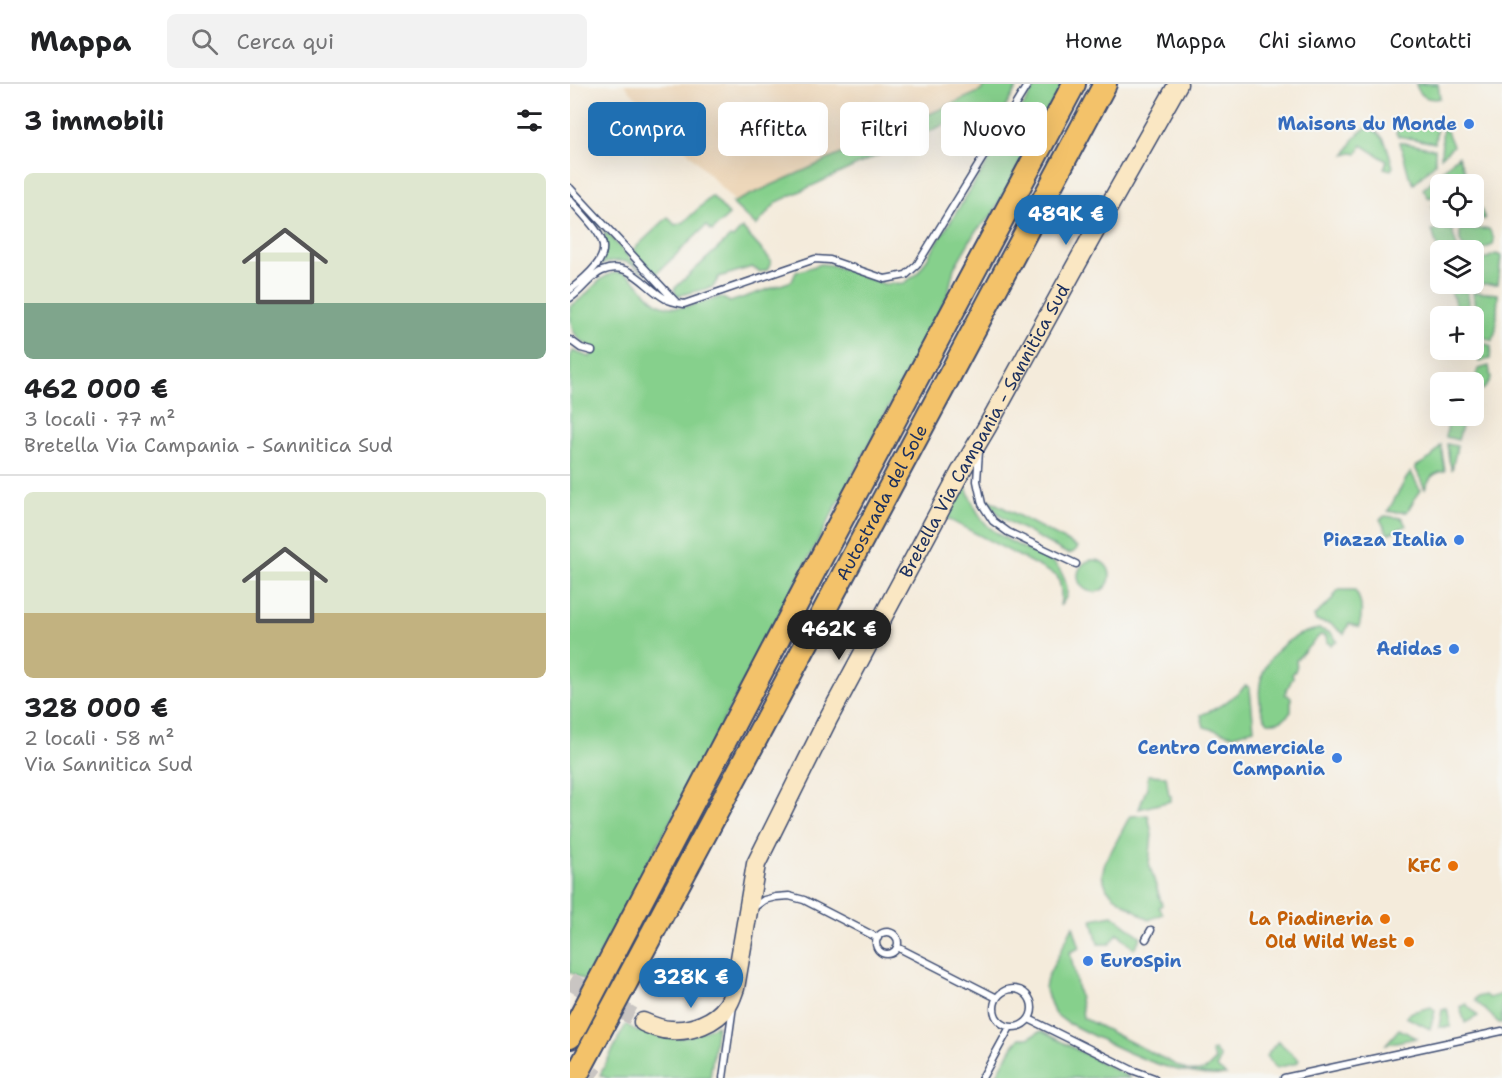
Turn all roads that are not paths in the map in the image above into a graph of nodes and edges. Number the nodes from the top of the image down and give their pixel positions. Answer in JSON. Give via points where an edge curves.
{"nodes":[{"id":1,"x":1028,"y":84,"type":"edge"},
{"id":2,"x":1074,"y":84,"type":"edge"},
{"id":3,"x":1105,"y":84,"type":"edge"},
{"id":4,"x":1178,"y":84,"type":"edge"},
{"id":5,"x":570,"y":188,"type":"edge"},
{"id":6,"x":570,"y":200,"type":"edge"},
{"id":7,"x":570,"y":290,"type":"edge"},
{"id":8,"x":570,"y":298,"type":"edge"},
{"id":9,"x":676,"y":303,"type":"junction"},
{"id":10,"x":570,"y":340,"type":"edge"},
{"id":11,"x":592,"y":351,"type":"dead end"},
{"id":12,"x":987,"y":427,"type":"junction"},
{"id":13,"x":1076,"y":564,"type":"dead end"},
{"id":14,"x":747,"y":915,"type":"junction"},
{"id":15,"x":1151,"y":930,"type":"dead end"},
{"id":16,"x":878,"y":938,"type":"junction"},
{"id":17,"x":1146,"y":939,"type":"dead end"},
{"id":18,"x":897,"y":947,"type":"junction"},
{"id":19,"x":735,"y":988,"type":"junction"},
{"id":20,"x":997,"y":999,"type":"junction"},
{"id":21,"x":1029,"y":1019,"type":"junction"},
{"id":22,"x":643,"y":1022,"type":"tunnel mouth"},
{"id":23,"x":1010,"y":1027,"type":"junction"},
{"id":24,"x":1502,"y":1031,"type":"edge"},
{"id":25,"x":570,"y":1036,"type":"edge"},
{"id":26,"x":575,"y":1078,"type":"edge"},
{"id":27,"x":723,"y":1078,"type":"edge"},
{"id":28,"x":982,"y":1078,"type":"edge"},
{"id":29,"x":1154,"y":1078,"type":"edge"},
{"id":30,"x":1284,"y":1078,"type":"edge"}],
"edges":[{"from":1,"to":9,"type":"lane","via":[[917,265],[906,275],[885,279],[830,260],[815,260],[684,304]]},
{"from":2,"to":25,"type":"highway","name":"Autostrada del Sole"},
{"from":3,"to":26,"type":"highway","name":"Autostrada del Sole"},
{"from":4,"to":12,"type":"street","name":"Bretella Via Campania - Sannitica Sud"},
{"from":5,"to":9,"type":"lane"},
{"from":6,"to":7,"type":"lane","via":[[594,226],[604,244],[598,264]]},
{"from":8,"to":9,"type":"lane","via":[[597,274],[618,268],[629,271]]},
{"from":10,"to":11,"type":"lane"},
{"from":12,"to":13,"type":"lane","via":[[976,481],[982,504],[1008,532]]},
{"from":12,"to":14,"type":"street","name":"Bretella Via Campania - Sannitica Sud","via":[[828,719],[756,864]]},
{"from":14,"to":16,"type":"lane","via":[[764,900],[789,896]]},
{"from":14,"to":19,"type":"street","name":"Bretella Via Campania - Sannitica Sud"},
{"from":15,"to":17,"type":"lane"},
{"from":16,"to":18,"type":"lane","via":[[886,932],[893,933]]},
{"from":16,"to":18,"type":"lane","via":[[878,948],[885,954]]},
{"from":18,"to":20,"type":"lane"},
{"from":19,"to":22,"type":"street","via":[[728,1005],[704,1024],[672,1030]]},
{"from":19,"to":27,"type":"lane"},
{"from":20,"to":21,"type":"lane","via":[[1009,989],[1024,992],[1032,1008]]},
{"from":20,"to":23,"type":"lane","via":[[996,1016]]},
{"from":21,"to":23,"type":"lane","via":[[1021,1026]]},
{"from":21,"to":29,"type":"lane"},
{"from":23,"to":28,"type":"lane"},
{"from":24,"to":30,"type":"lane"}]}
